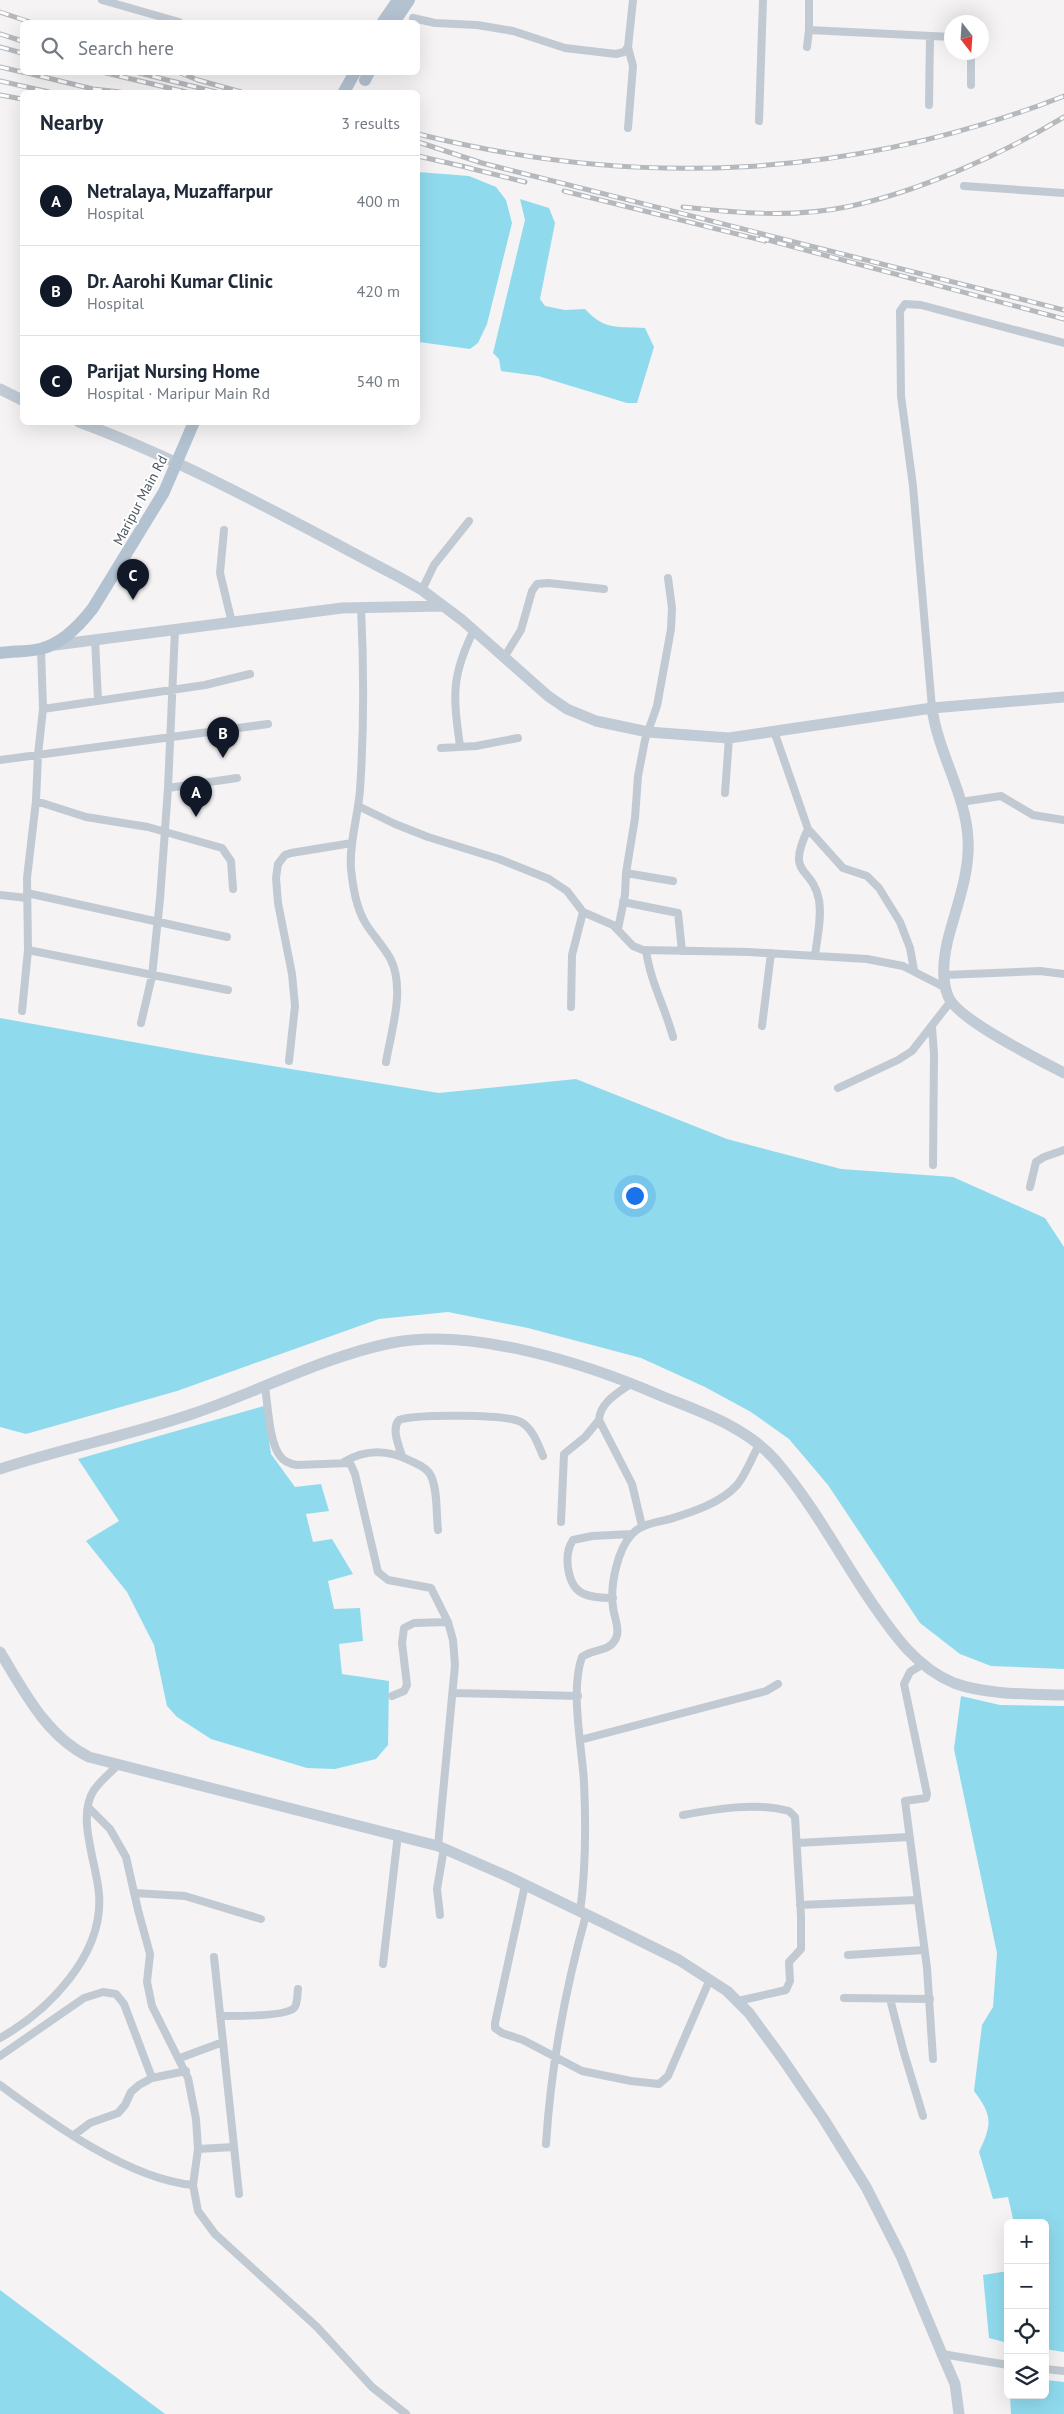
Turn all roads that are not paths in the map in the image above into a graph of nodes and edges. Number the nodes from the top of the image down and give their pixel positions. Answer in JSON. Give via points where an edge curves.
{"nodes":[{"id":1,"x":102,"y":0,"type":"edge"},
{"id":2,"x":388,"y":0,"type":"edge"},
{"id":3,"x":398,"y":0,"type":"edge"},
{"id":4,"x":409,"y":0,"type":"edge"},
{"id":5,"x":633,"y":0,"type":"edge"},
{"id":6,"x":763,"y":0,"type":"edge"},
{"id":7,"x":809,"y":0,"type":"edge"},
{"id":8,"x":413,"y":18,"type":"dead end"},
{"id":9,"x":172,"y":20,"type":"edge"},
{"id":10,"x":374,"y":20,"type":"edge"},
{"id":11,"x":383,"y":20,"type":"edge"},
{"id":12,"x":395,"y":20,"type":"edge"},
{"id":13,"x":810,"y":30,"type":"junction"},
{"id":14,"x":930,"y":36,"type":"junction"},
{"id":15,"x":944,"y":37,"type":"edge"},
{"id":16,"x":628,"y":47,"type":"junction"},
{"id":17,"x":807,"y":47,"type":"dead end"},
{"id":18,"x":971,"y":60,"type":"edge"},
{"id":19,"x":363,"y":75,"type":"edge"},
{"id":20,"x":971,"y":85,"type":"dead end"},
{"id":21,"x":346,"y":90,"type":"edge"},
{"id":22,"x":929,"y":105,"type":"dead end"},
{"id":23,"x":759,"y":121,"type":"dead end"},
{"id":24,"x":628,"y":128,"type":"dead end"},
{"id":25,"x":964,"y":186,"type":"dead end"},
{"id":26,"x":1064,"y":193,"type":"edge"},
{"id":27,"x":1064,"y":343,"type":"edge"},
{"id":28,"x":0,"y":389,"type":"edge"},
{"id":29,"x":20,"y":399,"type":"edge"},
{"id":30,"x":87,"y":425,"type":"edge"},
{"id":31,"x":193,"y":425,"type":"edge"},
{"id":32,"x":178,"y":463,"type":"junction"},
{"id":33,"x":469,"y":521,"type":"dead end"},
{"id":34,"x":224,"y":530,"type":"dead end"},
{"id":35,"x":668,"y":578,"type":"dead end"},
{"id":36,"x":604,"y":588,"type":"dead end"},
{"id":37,"x":422,"y":590,"type":"junction"},
{"id":38,"x":442,"y":606,"type":"junction"},
{"id":39,"x":361,"y":608,"type":"junction"},
{"id":40,"x":232,"y":622,"type":"junction"},
{"id":41,"x":175,"y":630,"type":"junction"},
{"id":42,"x":474,"y":630,"type":"junction"},
{"id":43,"x":95,"y":639,"type":"junction"},
{"id":44,"x":41,"y":649,"type":"junction"},
{"id":45,"x":0,"y":653,"type":"edge"},
{"id":46,"x":505,"y":656,"type":"junction"},
{"id":47,"x":250,"y":674,"type":"dead end"},
{"id":48,"x":172,"y":689,"type":"junction"},
{"id":49,"x":1064,"y":697,"type":"edge"},
{"id":50,"x":98,"y":700,"type":"junction"},
{"id":51,"x":932,"y":708,"type":"junction"},
{"id":52,"x":43,"y":709,"type":"junction"},
{"id":53,"x":268,"y":724,"type":"dead end"},
{"id":54,"x":648,"y":732,"type":"junction"},
{"id":55,"x":774,"y":732,"type":"junction"},
{"id":56,"x":170,"y":738,"type":"junction"},
{"id":57,"x":518,"y":738,"type":"dead end"},
{"id":58,"x":729,"y":738,"type":"junction"},
{"id":59,"x":460,"y":746,"type":"junction"},
{"id":60,"x":440,"y":748,"type":"dead end"},
{"id":61,"x":38,"y":755,"type":"junction"},
{"id":62,"x":0,"y":760,"type":"edge"},
{"id":63,"x":237,"y":778,"type":"dead end"},
{"id":64,"x":168,"y":788,"type":"junction"},
{"id":65,"x":724,"y":793,"type":"dead end"},
{"id":66,"x":36,"y":802,"type":"junction"},
{"id":67,"x":961,"y":802,"type":"junction"},
{"id":68,"x":358,"y":806,"type":"junction"},
{"id":69,"x":1064,"y":820,"type":"edge"},
{"id":70,"x":808,"y":829,"type":"junction"},
{"id":71,"x":164,"y":832,"type":"junction"},
{"id":72,"x":352,"y":843,"type":"junction"},
{"id":73,"x":626,"y":873,"type":"junction"},
{"id":74,"x":673,"y":881,"type":"dead end"},
{"id":75,"x":232,"y":889,"type":"dead end"},
{"id":76,"x":0,"y":895,"type":"edge"},
{"id":77,"x":27,"y":895,"type":"junction"},
{"id":78,"x":623,"y":902,"type":"junction"},
{"id":79,"x":583,"y":912,"type":"junction"},
{"id":80,"x":156,"y":920,"type":"junction"},
{"id":81,"x":618,"y":929,"type":"junction"},
{"id":82,"x":227,"y":937,"type":"dead end"},
{"id":83,"x":28,"y":950,"type":"junction"},
{"id":84,"x":646,"y":950,"type":"junction"},
{"id":85,"x":682,"y":951,"type":"junction"},
{"id":86,"x":772,"y":953,"type":"junction"},
{"id":87,"x":815,"y":956,"type":"junction"},
{"id":88,"x":914,"y":970,"type":"junction"},
{"id":89,"x":1064,"y":974,"type":"edge"},
{"id":90,"x":944,"y":975,"type":"junction"},
{"id":91,"x":152,"y":976,"type":"junction"},
{"id":92,"x":946,"y":988,"type":"junction"},
{"id":93,"x":228,"y":990,"type":"dead end"},
{"id":94,"x":951,"y":1001,"type":"junction"},
{"id":95,"x":571,"y":1007,"type":"dead end"},
{"id":96,"x":22,"y":1011,"type":"dead end"},
{"id":97,"x":141,"y":1023,"type":"dead end"},
{"id":98,"x":762,"y":1026,"type":"dead end"},
{"id":99,"x":932,"y":1027,"type":"junction"},
{"id":100,"x":673,"y":1037,"type":"dead end"},
{"id":101,"x":288,"y":1061,"type":"dead end"},
{"id":102,"x":386,"y":1062,"type":"dead end"},
{"id":103,"x":1064,"y":1073,"type":"edge"},
{"id":104,"x":838,"y":1088,"type":"dead end"},
{"id":105,"x":1064,"y":1150,"type":"edge"},
{"id":106,"x":933,"y":1165,"type":"dead end"},
{"id":107,"x":1030,"y":1187,"type":"dead end"},
{"id":108,"x":632,"y":1383,"type":"junction"},
{"id":109,"x":264,"y":1387,"type":"junction"},
{"id":110,"x":599,"y":1420,"type":"junction"},
{"id":111,"x":758,"y":1444,"type":"junction"},
{"id":112,"x":402,"y":1456,"type":"junction"},
{"id":113,"x":543,"y":1456,"type":"dead end"},
{"id":114,"x":344,"y":1462,"type":"junction"},
{"id":115,"x":0,"y":1469,"type":"edge"},
{"id":116,"x":561,"y":1522,"type":"dead end"},
{"id":117,"x":642,"y":1526,"type":"junction"},
{"id":118,"x":438,"y":1530,"type":"dead end"},
{"id":119,"x":632,"y":1534,"type":"junction"},
{"id":120,"x":612,"y":1598,"type":"junction"},
{"id":121,"x":448,"y":1622,"type":"junction"},
{"id":122,"x":0,"y":1652,"type":"edge"},
{"id":123,"x":923,"y":1664,"type":"junction"},
{"id":124,"x":778,"y":1684,"type":"dead end"},
{"id":125,"x":453,"y":1693,"type":"junction"},
{"id":126,"x":1064,"y":1695,"type":"edge"},
{"id":127,"x":392,"y":1696,"type":"dead end"},
{"id":128,"x":578,"y":1696,"type":"junction"},
{"id":129,"x":580,"y":1740,"type":"junction"},
{"id":130,"x":118,"y":1765,"type":"junction"},
{"id":131,"x":88,"y":1808,"type":"junction"},
{"id":132,"x":683,"y":1815,"type":"dead end"},
{"id":133,"x":398,"y":1834,"type":"junction"},
{"id":134,"x":909,"y":1837,"type":"junction"},
{"id":135,"x":797,"y":1843,"type":"junction"},
{"id":136,"x":441,"y":1847,"type":"junction"},
{"id":137,"x":525,"y":1885,"type":"junction"},
{"id":138,"x":134,"y":1893,"type":"junction"},
{"id":139,"x":917,"y":1900,"type":"junction"},
{"id":140,"x":800,"y":1905,"type":"junction"},
{"id":141,"x":583,"y":1913,"type":"junction"},
{"id":142,"x":440,"y":1915,"type":"dead end"},
{"id":143,"x":261,"y":1919,"type":"dead end"},
{"id":144,"x":924,"y":1950,"type":"junction"},
{"id":145,"x":848,"y":1955,"type":"dead end"},
{"id":146,"x":214,"y":1957,"type":"dead end"},
{"id":147,"x":383,"y":1964,"type":"dead end"},
{"id":148,"x":710,"y":1979,"type":"junction"},
{"id":149,"x":298,"y":1990,"type":"dead end"},
{"id":150,"x":844,"y":1998,"type":"dead end"},
{"id":151,"x":890,"y":1999,"type":"junction"},
{"id":152,"x":930,"y":1999,"type":"junction"},
{"id":153,"x":738,"y":2001,"type":"junction"},
{"id":154,"x":220,"y":2016,"type":"junction"},
{"id":155,"x":0,"y":2038,"type":"edge"},
{"id":156,"x":223,"y":2042,"type":"junction"},
{"id":157,"x":0,"y":2056,"type":"edge"},
{"id":158,"x":554,"y":2057,"type":"junction"},
{"id":159,"x":180,"y":2058,"type":"junction"},
{"id":160,"x":932,"y":2058,"type":"dead end"},
{"id":161,"x":186,"y":2071,"type":"junction"},
{"id":162,"x":152,"y":2078,"type":"junction"},
{"id":163,"x":0,"y":2085,"type":"edge"},
{"id":164,"x":923,"y":2116,"type":"dead end"},
{"id":165,"x":74,"y":2134,"type":"junction"},
{"id":166,"x":546,"y":2144,"type":"dead end"},
{"id":167,"x":234,"y":2147,"type":"junction"},
{"id":168,"x":198,"y":2150,"type":"junction"},
{"id":169,"x":193,"y":2185,"type":"junction"},
{"id":170,"x":239,"y":2194,"type":"dead end"},
{"id":171,"x":942,"y":2354,"type":"junction"},
{"id":172,"x":1004,"y":2363,"type":"edge"},
{"id":173,"x":1049,"y":2368,"type":"edge"},
{"id":174,"x":1064,"y":2370,"type":"edge"},
{"id":175,"x":406,"y":2414,"type":"edge"},
{"id":176,"x":959,"y":2414,"type":"edge"}],
"edges":[{"from":1,"to":9,"type":"street"},
{"from":2,"to":10,"type":"main road"},
{"from":3,"to":11,"type":"main road"},
{"from":4,"to":12,"type":"main road"},
{"from":5,"to":16,"type":"street"},
{"from":6,"to":23,"type":"street"},
{"from":7,"to":13,"type":"street"},
{"from":8,"to":16,"type":"street","via":[[512,31],[590,53],[616,54]]},
{"from":13,"to":14,"type":"street"},
{"from":13,"to":17,"type":"street"},
{"from":14,"to":15,"type":"street"},
{"from":14,"to":22,"type":"street"},
{"from":16,"to":24,"type":"street","via":[[634,66]]},
{"from":18,"to":20,"type":"street"},
{"from":19,"to":21,"type":"main road"},
{"from":25,"to":26,"type":"street"},
{"from":27,"to":51,"type":"street","via":[[921,305],[905,304],[900,311],[901,396],[913,486]]},
{"from":28,"to":29,"type":"street"},
{"from":30,"to":32,"type":"street"},
{"from":31,"to":32,"type":"main road","name":"Maripur Main Rd"},
{"from":32,"to":37,"type":"street"},
{"from":32,"to":44,"type":"main road","name":"Maripur Main Rd","via":[[154,512],[93,608],[71,632]]},
{"from":33,"to":37,"type":"street","via":[[434,565]]},
{"from":34,"to":40,"type":"street","via":[[220,573]]},
{"from":35,"to":54,"type":"street","via":[[671,629],[657,706]]},
{"from":36,"to":46,"type":"street","via":[[548,582],[537,584],[521,630]]},
{"from":37,"to":38,"type":"street"},
{"from":38,"to":39,"type":"street"},
{"from":38,"to":42,"type":"street"},
{"from":39,"to":40,"type":"street"},
{"from":39,"to":68,"type":"street","via":[[362,745]]},
{"from":40,"to":41,"type":"street"},
{"from":41,"to":43,"type":"street"},
{"from":41,"to":48,"type":"street"},
{"from":42,"to":46,"type":"street"},
{"from":42,"to":59,"type":"street","via":[[456,672],[455,704]]},
{"from":43,"to":44,"type":"street"},
{"from":43,"to":50,"type":"street"},
{"from":44,"to":45,"type":"main road"},
{"from":44,"to":52,"type":"street"},
{"from":46,"to":54,"type":"street","via":[[567,709],[596,721]]},
{"from":47,"to":48,"type":"street"},
{"from":48,"to":50,"type":"street"},
{"from":48,"to":56,"type":"street"},
{"from":49,"to":51,"type":"street"},
{"from":50,"to":52,"type":"street"},
{"from":51,"to":55,"type":"street"},
{"from":51,"to":67,"type":"street","via":[[946,764]]},
{"from":52,"to":61,"type":"street"},
{"from":53,"to":56,"type":"street"},
{"from":54,"to":58,"type":"street"},
{"from":54,"to":73,"type":"street","via":[[638,776]]},
{"from":55,"to":58,"type":"street"},
{"from":55,"to":70,"type":"street"},
{"from":56,"to":61,"type":"street"},
{"from":56,"to":64,"type":"street"},
{"from":57,"to":59,"type":"street"},
{"from":58,"to":65,"type":"street"},
{"from":59,"to":60,"type":"street"},
{"from":61,"to":62,"type":"street"},
{"from":61,"to":66,"type":"street"},
{"from":63,"to":64,"type":"street"},
{"from":64,"to":71,"type":"street"},
{"from":66,"to":71,"type":"street","via":[[86,817]]},
{"from":66,"to":77,"type":"street"},
{"from":67,"to":69,"type":"street","via":[[1001,796],[1033,815]]},
{"from":67,"to":90,"type":"street","via":[[967,824],[968,858],[950,931]]},
{"from":68,"to":72,"type":"street"},
{"from":68,"to":79,"type":"street","via":[[428,837],[540,874],[562,887]]},
{"from":70,"to":87,"type":"street","via":[[798,862],[819,901]]},
{"from":70,"to":88,"type":"street","via":[[843,868],[867,876],[879,888],[900,922]]},
{"from":71,"to":75,"type":"street","via":[[215,845],[226,851],[231,861]]},
{"from":71,"to":80,"type":"street"},
{"from":72,"to":101,"type":"street","via":[[291,853],[278,864],[278,903],[294,1006]]},
{"from":72,"to":102,"type":"street","via":[[351,868],[358,908],[390,958],[394,971],[396,1004]]},
{"from":73,"to":74,"type":"street"},
{"from":73,"to":78,"type":"street"},
{"from":76,"to":77,"type":"street"},
{"from":77,"to":80,"type":"street"},
{"from":77,"to":83,"type":"street"},
{"from":78,"to":81,"type":"street"},
{"from":78,"to":85,"type":"street","via":[[678,913]]},
{"from":79,"to":81,"type":"street"},
{"from":79,"to":95,"type":"street","via":[[572,955]]},
{"from":80,"to":82,"type":"street"},
{"from":80,"to":91,"type":"street"},
{"from":81,"to":84,"type":"street","via":[[633,946]]},
{"from":83,"to":91,"type":"street"},
{"from":83,"to":96,"type":"street"},
{"from":84,"to":85,"type":"street"},
{"from":84,"to":100,"type":"street","via":[[650,976]]},
{"from":85,"to":86,"type":"street"},
{"from":86,"to":87,"type":"street"},
{"from":86,"to":98,"type":"street"},
{"from":87,"to":88,"type":"street","via":[[867,959]]},
{"from":88,"to":92,"type":"street"},
{"from":89,"to":90,"type":"street","via":[[1040,971]]},
{"from":90,"to":92,"type":"street"},
{"from":91,"to":93,"type":"street"},
{"from":91,"to":97,"type":"street"},
{"from":92,"to":94,"type":"street"},
{"from":94,"to":99,"type":"street"},
{"from":94,"to":103,"type":"street","via":[[1016,1048]]},
{"from":99,"to":104,"type":"street","via":[[912,1051]]},
{"from":99,"to":106,"type":"street"},
{"from":105,"to":107,"type":"street","via":[[1036,1162]]},
{"from":108,"to":109,"type":"street","via":[[577,1364],[518,1350],[421,1339],[362,1350]]},
{"from":108,"to":110,"type":"street","via":[[606,1402]]},
{"from":108,"to":111,"type":"street","via":[[722,1422]]},
{"from":109,"to":114,"type":"street","via":[[280,1456],[297,1465]]},
{"from":109,"to":115,"type":"street","via":[[175,1420]]},
{"from":110,"to":116,"type":"street","via":[[564,1454]]},
{"from":110,"to":117,"type":"street","via":[[632,1484]]},
{"from":111,"to":117,"type":"street","via":[[742,1477],[730,1491],[693,1511]]},
{"from":111,"to":123,"type":"street","via":[[793,1482],[890,1629]]},
{"from":112,"to":113,"type":"street","via":[[396,1433],[399,1420],[468,1416],[519,1420],[535,1437]]},
{"from":112,"to":114,"type":"street","via":[[391,1452],[371,1452],[353,1456]]},
{"from":112,"to":118,"type":"street","via":[[430,1474]]},
{"from":114,"to":121,"type":"street","via":[[354,1468],[378,1572],[388,1580],[431,1588]]},
{"from":117,"to":119,"type":"street"},
{"from":119,"to":120,"type":"street","via":[[620,1558]]},
{"from":119,"to":120,"type":"street","via":[[583,1537],[572,1540],[570,1544],[568,1570],[579,1591],[594,1597]]},
{"from":120,"to":128,"type":"street","via":[[617,1628],[615,1640],[582,1657]]},
{"from":121,"to":125,"type":"street","via":[[454,1653]]},
{"from":121,"to":127,"type":"street","via":[[414,1623],[404,1628],[402,1643],[407,1685]]},
{"from":122,"to":130,"type":"street","via":[[53,1732],[76,1751]]},
{"from":123,"to":126,"type":"street","via":[[955,1683]]},
{"from":123,"to":134,"type":"street","via":[[910,1672],[904,1684],[928,1794],[926,1798],[905,1801]]},
{"from":124,"to":129,"type":"street","via":[[766,1691]]},
{"from":125,"to":128,"type":"street"},
{"from":125,"to":136,"type":"street"},
{"from":128,"to":129,"type":"street"},
{"from":129,"to":141,"type":"street","via":[[584,1783]]},
{"from":130,"to":131,"type":"street","via":[[94,1790]]},
{"from":130,"to":133,"type":"street"},
{"from":131,"to":138,"type":"street","via":[[122,1846]]},
{"from":131,"to":155,"type":"street","via":[[88,1831],[99,1894],[97,1920],[89,1945],[72,1974],[49,2001]]},
{"from":132,"to":135,"type":"street","via":[[734,1808],[783,1809],[795,1817]]},
{"from":133,"to":136,"type":"street"},
{"from":133,"to":147,"type":"street"},
{"from":134,"to":135,"type":"street"},
{"from":134,"to":139,"type":"street"},
{"from":135,"to":140,"type":"street"},
{"from":136,"to":137,"type":"street"},
{"from":136,"to":142,"type":"street","via":[[437,1889]]},
{"from":137,"to":141,"type":"street"},
{"from":137,"to":158,"type":"street","via":[[495,2028]]},
{"from":138,"to":143,"type":"street","via":[[185,1896]]},
{"from":138,"to":159,"type":"street","via":[[150,1954],[147,1982],[152,2006]]},
{"from":139,"to":140,"type":"street"},
{"from":139,"to":144,"type":"street"},
{"from":140,"to":153,"type":"street","via":[[801,1949],[789,1962],[788,1986],[782,1992]]},
{"from":141,"to":148,"type":"street"},
{"from":141,"to":158,"type":"street"},
{"from":144,"to":145,"type":"street"},
{"from":144,"to":152,"type":"street"},
{"from":146,"to":154,"type":"street"},
{"from":148,"to":153,"type":"street"},
{"from":148,"to":158,"type":"street","via":[[663,2082],[655,2084],[607,2077],[582,2071]]},
{"from":149,"to":154,"type":"street","via":[[292,2010],[276,2014]]},
{"from":150,"to":151,"type":"street"},
{"from":151,"to":152,"type":"street"},
{"from":151,"to":164,"type":"street"},
{"from":152,"to":160,"type":"street"},
{"from":153,"to":171,"type":"street","via":[[786,2064],[866,2186],[901,2256]]},
{"from":154,"to":156,"type":"street"},
{"from":156,"to":159,"type":"street"},
{"from":156,"to":167,"type":"street"},
{"from":157,"to":162,"type":"street","via":[[84,1998],[110,1992],[124,2004]]},
{"from":158,"to":166,"type":"street"},
{"from":159,"to":161,"type":"street"},
{"from":161,"to":162,"type":"street"},
{"from":161,"to":168,"type":"street","via":[[194,2104]]},
{"from":162,"to":165,"type":"street","via":[[131,2092],[118,2113],[90,2123]]},
{"from":163,"to":165,"type":"street"},
{"from":165,"to":169,"type":"street","via":[[151,2176]]},
{"from":167,"to":168,"type":"street"},
{"from":167,"to":170,"type":"street"},
{"from":168,"to":169,"type":"street"},
{"from":169,"to":175,"type":"street","via":[[198,2211],[216,2234],[308,2318],[372,2388]]},
{"from":171,"to":172,"type":"street"},
{"from":171,"to":176,"type":"street","via":[[954,2384]]},
{"from":173,"to":174,"type":"street"}]}
